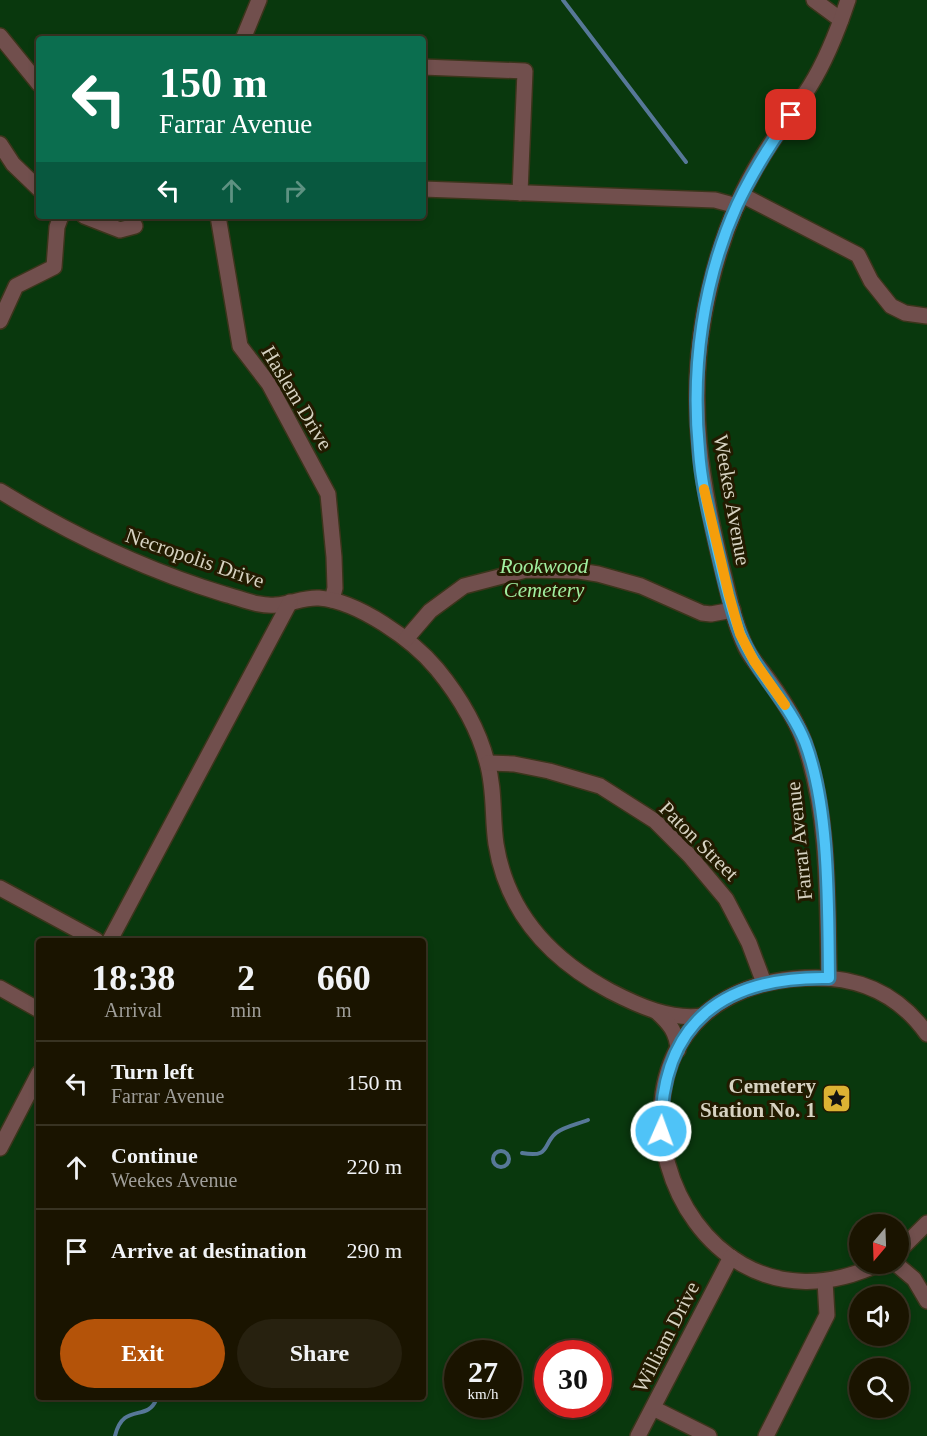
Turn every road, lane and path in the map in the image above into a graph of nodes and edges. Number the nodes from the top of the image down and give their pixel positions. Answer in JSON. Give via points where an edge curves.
{"nodes":[{"id":1,"x":259,"y":0,"type":"edge"},
{"id":2,"x":814,"y":0,"type":"edge"},
{"id":3,"x":848,"y":0,"type":"edge"},
{"id":4,"x":842,"y":20,"type":"junction"},
{"id":5,"x":0,"y":36,"type":"edge"},
{"id":6,"x":244,"y":36,"type":"edge"},
{"id":7,"x":426,"y":67,"type":"edge"},
{"id":8,"x":36,"y":80,"type":"edge"},
{"id":9,"x":0,"y":144,"type":"edge"},
{"id":10,"x":36,"y":186,"type":"edge"},
{"id":11,"x":426,"y":189,"type":"edge"},
{"id":12,"x":520,"y":193,"type":"junction"},
{"id":13,"x":739,"y":201,"type":"junction"},
{"id":14,"x":60,"y":219,"type":"edge"},
{"id":15,"x":92,"y":219,"type":"edge"},
{"id":16,"x":219,"y":219,"type":"edge"},
{"id":17,"x":135,"y":226,"type":"dead end"},
{"id":18,"x":927,"y":316,"type":"edge"},
{"id":19,"x":0,"y":321,"type":"edge"},
{"id":20,"x":0,"y":491,"type":"edge"},
{"id":21,"x":332,"y":600,"type":"junction"},
{"id":22,"x":290,"y":602,"type":"junction"},
{"id":23,"x":733,"y":610,"type":"junction"},
{"id":24,"x":406,"y":639,"type":"junction"},
{"id":25,"x":488,"y":763,"type":"junction"},
{"id":26,"x":0,"y":888,"type":"edge"},
{"id":27,"x":92,"y":938,"type":"edge"},
{"id":28,"x":111,"y":938,"type":"edge"},
{"id":29,"x":829,"y":978,"type":"junction"},
{"id":30,"x":764,"y":983,"type":"junction"},
{"id":31,"x":0,"y":988,"type":"edge"},
{"id":32,"x":36,"y":1008,"type":"edge"},
{"id":33,"x":657,"y":1012,"type":"junction"},
{"id":34,"x":702,"y":1016,"type":"junction"},
{"id":35,"x":922,"y":1017,"type":"edge"},
{"id":36,"x":927,"y":1034,"type":"edge"},
{"id":37,"x":678,"y":1050,"type":"junction"},
{"id":38,"x":36,"y":1079,"type":"edge"},
{"id":39,"x":0,"y":1148,"type":"edge"},
{"id":40,"x":927,"y":1223,"type":"edge"},
{"id":41,"x":909,"y":1241,"type":"edge"},
{"id":42,"x":731,"y":1257,"type":"junction"},
{"id":43,"x":854,"y":1274,"type":"edge"},
{"id":44,"x":907,"y":1274,"type":"edge"},
{"id":45,"x":825,"y":1281,"type":"junction"},
{"id":46,"x":927,"y":1301,"type":"edge"},
{"id":47,"x":653,"y":1408,"type":"junction"},
{"id":48,"x":638,"y":1436,"type":"edge"},
{"id":49,"x":709,"y":1436,"type":"edge"},
{"id":50,"x":766,"y":1436,"type":"edge"}],
"edges":[{"from":1,"to":6,"type":"street"},
{"from":2,"to":4,"type":"street"},
{"from":3,"to":4,"type":"street","name":"Weekes Avenue"},
{"from":4,"to":13,"type":"street","name":"Weekes Avenue","via":[[820,68],[760,160]]},
{"from":5,"to":8,"type":"street"},
{"from":7,"to":12,"type":"street","via":[[525,71]]},
{"from":9,"to":10,"type":"street","via":[[13,164]]},
{"from":11,"to":12,"type":"street"},
{"from":12,"to":13,"type":"street"},
{"from":13,"to":18,"type":"street","via":[[858,255],[871,281],[891,306]]},
{"from":13,"to":23,"type":"street","name":"Weekes Avenue","via":[[718,259],[704,315],[697,403],[703,485]]},
{"from":14,"to":19,"type":"street","via":[[54,267],[16,286]]},
{"from":15,"to":17,"type":"street","via":[[120,230]]},
{"from":16,"to":21,"type":"street","name":"Haslem Drive","via":[[240,346],[269,384],[328,494],[335,567]]},
{"from":20,"to":22,"type":"street","name":"Necropolis Drive","via":[[58,525],[149,567],[261,604]]},
{"from":21,"to":22,"type":"street","name":"Necropolis Drive","via":[[309,598]]},
{"from":21,"to":24,"type":"street","name":"Necropolis Drive"},
{"from":22,"to":28,"type":"street"},
{"from":23,"to":24,"type":"street","via":[[702,613],[641,586],[589,572],[526,570],[464,586],[430,611]]},
{"from":23,"to":29,"type":"street","name":"Farrar Avenue","via":[[746,648],[805,742],[823,834]]},
{"from":24,"to":25,"type":"street","name":"Necropolis Drive","via":[[435,667],[460,700]]},
{"from":25,"to":30,"type":"street","name":"Paton Street","via":[[549,771],[600,786],[655,821],[726,898]]},
{"from":25,"to":33,"type":"street","name":"Necropolis Drive","via":[[504,881],[522,916],[570,966],[612,992]]},
{"from":26,"to":27,"type":"street"},
{"from":29,"to":30,"type":"street"},
{"from":29,"to":35,"type":"street","via":[[879,991]]},
{"from":30,"to":34,"type":"street","via":[[725,998]]},
{"from":31,"to":32,"type":"street"},
{"from":33,"to":34,"type":"street","name":"Necropolis Drive"},
{"from":33,"to":37,"type":"street","name":"Necropolis Drive","via":[[676,1034]]},
{"from":34,"to":37,"type":"street"},
{"from":35,"to":36,"type":"street"},
{"from":37,"to":42,"type":"street","via":[[662,1103],[665,1158],[690,1213]]},
{"from":38,"to":39,"type":"street"},
{"from":40,"to":41,"type":"street"},
{"from":42,"to":45,"type":"street","via":[[772,1277]]},
{"from":42,"to":47,"type":"street","name":"William Drive"},
{"from":43,"to":45,"type":"street"},
{"from":44,"to":46,"type":"street"},
{"from":45,"to":50,"type":"street","via":[[827,1315]]},
{"from":47,"to":48,"type":"street","name":"William Drive"},
{"from":47,"to":49,"type":"street"}]}
